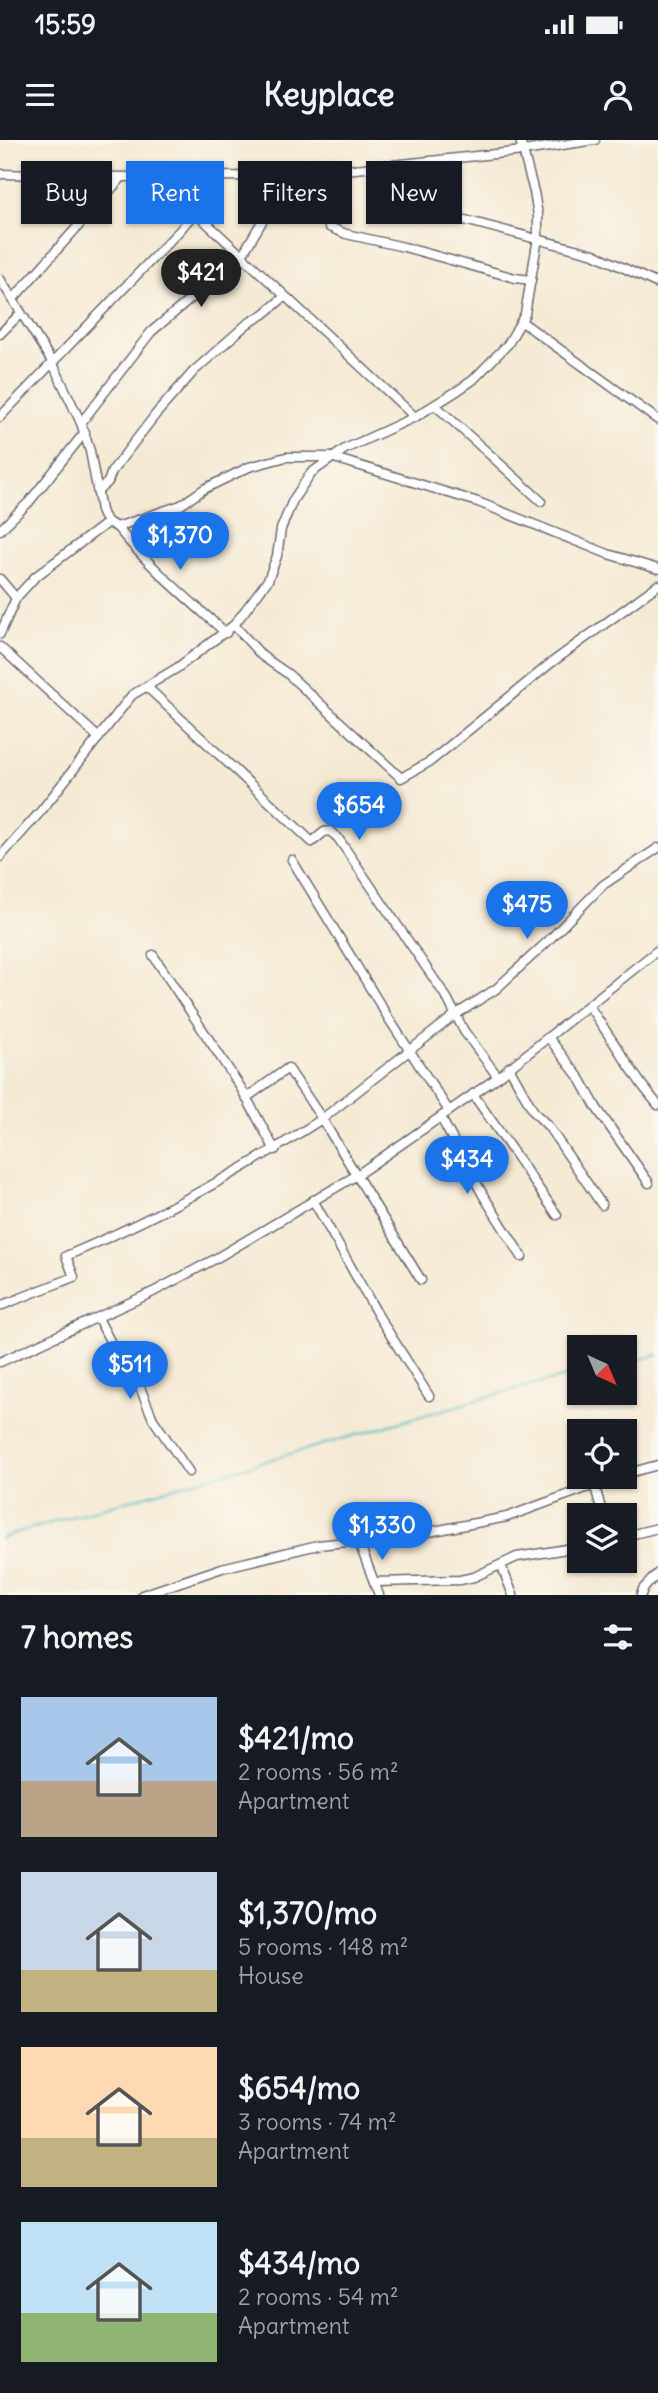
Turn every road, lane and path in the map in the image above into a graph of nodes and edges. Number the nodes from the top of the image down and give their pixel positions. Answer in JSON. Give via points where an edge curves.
{"nodes":[{"id":1,"x":520,"y":140,"type":"edge"},
{"id":2,"x":595,"y":140,"type":"edge"},
{"id":3,"x":523,"y":151,"type":"junction"},
{"id":4,"x":418,"y":161,"type":"edge"},
{"id":5,"x":0,"y":174,"type":"edge"},
{"id":6,"x":122,"y":177,"type":"junction"},
{"id":7,"x":126,"y":177,"type":"edge"},
{"id":8,"x":462,"y":219,"type":"edge"},
{"id":9,"x":185,"y":224,"type":"edge"},
{"id":10,"x":207,"y":224,"type":"edge"},
{"id":11,"x":261,"y":224,"type":"edge"},
{"id":12,"x":329,"y":227,"type":"dead end"},
{"id":13,"x":538,"y":238,"type":"junction"},
{"id":14,"x":241,"y":257,"type":"junction"},
{"id":15,"x":0,"y":279,"type":"edge"},
{"id":16,"x":531,"y":280,"type":"junction"},
{"id":17,"x":658,"y":284,"type":"edge"},
{"id":18,"x":284,"y":297,"type":"junction"},
{"id":19,"x":13,"y":299,"type":"junction"},
{"id":20,"x":20,"y":313,"type":"junction"},
{"id":21,"x":522,"y":321,"type":"junction"},
{"id":22,"x":0,"y":334,"type":"edge"},
{"id":23,"x":52,"y":362,"type":"junction"},
{"id":24,"x":435,"y":405,"type":"junction"},
{"id":25,"x":0,"y":417,"type":"edge"},
{"id":26,"x":415,"y":417,"type":"junction"},
{"id":27,"x":658,"y":420,"type":"edge"},
{"id":28,"x":81,"y":423,"type":"junction"},
{"id":29,"x":85,"y":432,"type":"junction"},
{"id":30,"x":331,"y":457,"type":"junction"},
{"id":31,"x":98,"y":491,"type":"junction"},
{"id":32,"x":541,"y":501,"type":"dead end"},
{"id":33,"x":108,"y":522,"type":"junction"},
{"id":34,"x":117,"y":527,"type":"junction"},
{"id":35,"x":0,"y":530,"type":"edge"},
{"id":36,"x":658,"y":569,"type":"edge"},
{"id":37,"x":0,"y":579,"type":"edge"},
{"id":38,"x":658,"y":585,"type":"edge"},
{"id":39,"x":16,"y":598,"type":"junction"},
{"id":40,"x":234,"y":625,"type":"junction"},
{"id":41,"x":226,"y":633,"type":"junction"},
{"id":42,"x":0,"y":634,"type":"edge"},
{"id":43,"x":0,"y":647,"type":"edge"},
{"id":44,"x":147,"y":687,"type":"junction"},
{"id":45,"x":99,"y":738,"type":"junction"},
{"id":46,"x":658,"y":848,"type":"edge"},
{"id":47,"x":0,"y":857,"type":"edge"},
{"id":48,"x":292,"y":860,"type":"dead end"},
{"id":49,"x":658,"y":950,"type":"edge"},
{"id":50,"x":153,"y":955,"type":"dead end"},
{"id":51,"x":589,"y":1006,"type":"junction"},
{"id":52,"x":455,"y":1015,"type":"junction"},
{"id":53,"x":548,"y":1037,"type":"junction"},
{"id":54,"x":409,"y":1051,"type":"junction"},
{"id":55,"x":509,"y":1067,"type":"junction"},
{"id":56,"x":498,"y":1077,"type":"junction"},
{"id":57,"x":473,"y":1094,"type":"junction"},
{"id":58,"x":246,"y":1098,"type":"junction"},
{"id":59,"x":658,"y":1105,"type":"edge"},
{"id":60,"x":449,"y":1111,"type":"junction"},
{"id":61,"x":441,"y":1118,"type":"junction"},
{"id":62,"x":322,"y":1119,"type":"junction"},
{"id":63,"x":275,"y":1150,"type":"junction"},
{"id":64,"x":357,"y":1175,"type":"junction"},
{"id":65,"x":649,"y":1182,"type":"dead end"},
{"id":66,"x":313,"y":1200,"type":"junction"},
{"id":67,"x":602,"y":1205,"type":"dead end"},
{"id":68,"x":557,"y":1215,"type":"dead end"},
{"id":69,"x":522,"y":1257,"type":"dead end"},
{"id":70,"x":421,"y":1280,"type":"dead end"},
{"id":71,"x":0,"y":1306,"type":"edge"},
{"id":72,"x":98,"y":1318,"type":"junction"},
{"id":73,"x":0,"y":1362,"type":"edge"},
{"id":74,"x":429,"y":1396,"type":"dead end"},
{"id":75,"x":658,"y":1465,"type":"edge"},
{"id":76,"x":637,"y":1471,"type":"edge"},
{"id":77,"x":190,"y":1472,"type":"dead end"},
{"id":78,"x":579,"y":1489,"type":"edge"},
{"id":79,"x":658,"y":1528,"type":"edge"},
{"id":80,"x":637,"y":1533,"type":"edge"},
{"id":81,"x":358,"y":1540,"type":"junction"},
{"id":82,"x":567,"y":1549,"type":"edge"},
{"id":83,"x":501,"y":1565,"type":"junction"},
{"id":84,"x":658,"y":1573,"type":"edge"},
{"id":85,"x":374,"y":1582,"type":"junction"},
{"id":86,"x":142,"y":1595,"type":"edge"},
{"id":87,"x":379,"y":1595,"type":"edge"},
{"id":88,"x":513,"y":1595,"type":"edge"},
{"id":89,"x":641,"y":1595,"type":"edge"}],
"edges":[{"from":1,"to":3,"type":"street"},
{"from":2,"to":3,"type":"street"},
{"from":3,"to":4,"type":"street"},
{"from":3,"to":13,"type":"street","via":[[538,215]]},
{"from":5,"to":6,"type":"street"},
{"from":6,"to":7,"type":"street"},
{"from":6,"to":19,"type":"street"},
{"from":8,"to":13,"type":"street"},
{"from":9,"to":23,"type":"street"},
{"from":10,"to":14,"type":"street"},
{"from":11,"to":14,"type":"street"},
{"from":12,"to":16,"type":"street"},
{"from":13,"to":16,"type":"street"},
{"from":13,"to":17,"type":"street","via":[[594,254]]},
{"from":14,"to":18,"type":"street"},
{"from":14,"to":28,"type":"street","via":[[151,332]]},
{"from":15,"to":19,"type":"street"},
{"from":16,"to":21,"type":"street"},
{"from":18,"to":26,"type":"street"},
{"from":18,"to":31,"type":"street","via":[[194,371]]},
{"from":19,"to":20,"type":"street"},
{"from":20,"to":22,"type":"street"},
{"from":20,"to":23,"type":"street"},
{"from":21,"to":24,"type":"street","via":[[508,344],[473,380]]},
{"from":21,"to":27,"type":"street"},
{"from":23,"to":25,"type":"street"},
{"from":23,"to":28,"type":"street"},
{"from":24,"to":26,"type":"street"},
{"from":24,"to":32,"type":"street"},
{"from":26,"to":30,"type":"street"},
{"from":28,"to":29,"type":"street"},
{"from":29,"to":31,"type":"street"},
{"from":29,"to":35,"type":"street","via":[[29,502]]},
{"from":30,"to":34,"type":"street","via":[[286,457],[249,467],[164,512]]},
{"from":30,"to":36,"type":"street","via":[[478,502]]},
{"from":30,"to":40,"type":"street","via":[[311,473],[293,500],[268,580]]},
{"from":31,"to":33,"type":"street"},
{"from":33,"to":34,"type":"street"},
{"from":33,"to":39,"type":"street","via":[[53,562]]},
{"from":34,"to":41,"type":"street","via":[[136,552]]},
{"from":37,"to":39,"type":"street"},
{"from":38,"to":40,"type":"street","via":[[551,663],[431,761],[401,778],[288,674],[262,656]]},
{"from":39,"to":42,"type":"street"},
{"from":40,"to":41,"type":"street"},
{"from":41,"to":44,"type":"street"},
{"from":43,"to":45,"type":"street"},
{"from":44,"to":45,"type":"street","via":[[132,695]]},
{"from":44,"to":52,"type":"street","via":[[312,842],[330,831],[338,838]]},
{"from":45,"to":47,"type":"street"},
{"from":46,"to":52,"type":"street","via":[[603,885],[505,981]]},
{"from":48,"to":54,"type":"street"},
{"from":49,"to":51,"type":"street"},
{"from":50,"to":58,"type":"street"},
{"from":51,"to":53,"type":"street"},
{"from":51,"to":59,"type":"street"},
{"from":52,"to":54,"type":"street"},
{"from":52,"to":56,"type":"street"},
{"from":53,"to":55,"type":"street"},
{"from":53,"to":65,"type":"street"},
{"from":54,"to":60,"type":"street"},
{"from":54,"to":62,"type":"street"},
{"from":55,"to":56,"type":"street"},
{"from":55,"to":67,"type":"street","via":[[534,1112]]},
{"from":56,"to":57,"type":"street"},
{"from":57,"to":60,"type":"street"},
{"from":57,"to":68,"type":"street"},
{"from":58,"to":62,"type":"street","via":[[288,1068]]},
{"from":58,"to":63,"type":"street"},
{"from":60,"to":61,"type":"street"},
{"from":61,"to":64,"type":"street"},
{"from":61,"to":69,"type":"street"},
{"from":62,"to":63,"type":"street"},
{"from":62,"to":64,"type":"street"},
{"from":63,"to":71,"type":"street","via":[[175,1207],[66,1256],[74,1278]]},
{"from":64,"to":66,"type":"street"},
{"from":64,"to":70,"type":"street"},
{"from":66,"to":72,"type":"street","via":[[215,1259]]},
{"from":66,"to":74,"type":"street"},
{"from":72,"to":73,"type":"street"},
{"from":72,"to":77,"type":"street","via":[[122,1364],[139,1385],[153,1419]]},
{"from":75,"to":76,"type":"street"},
{"from":78,"to":81,"type":"street","via":[[507,1517]]},
{"from":79,"to":80,"type":"street"},
{"from":81,"to":85,"type":"street"},
{"from":81,"to":86,"type":"street","via":[[222,1568]]},
{"from":82,"to":83,"type":"street","via":[[517,1557]]},
{"from":83,"to":85,"type":"street","via":[[460,1580]]},
{"from":83,"to":88,"type":"street"},
{"from":84,"to":89,"type":"street"},
{"from":85,"to":87,"type":"street"}]}
